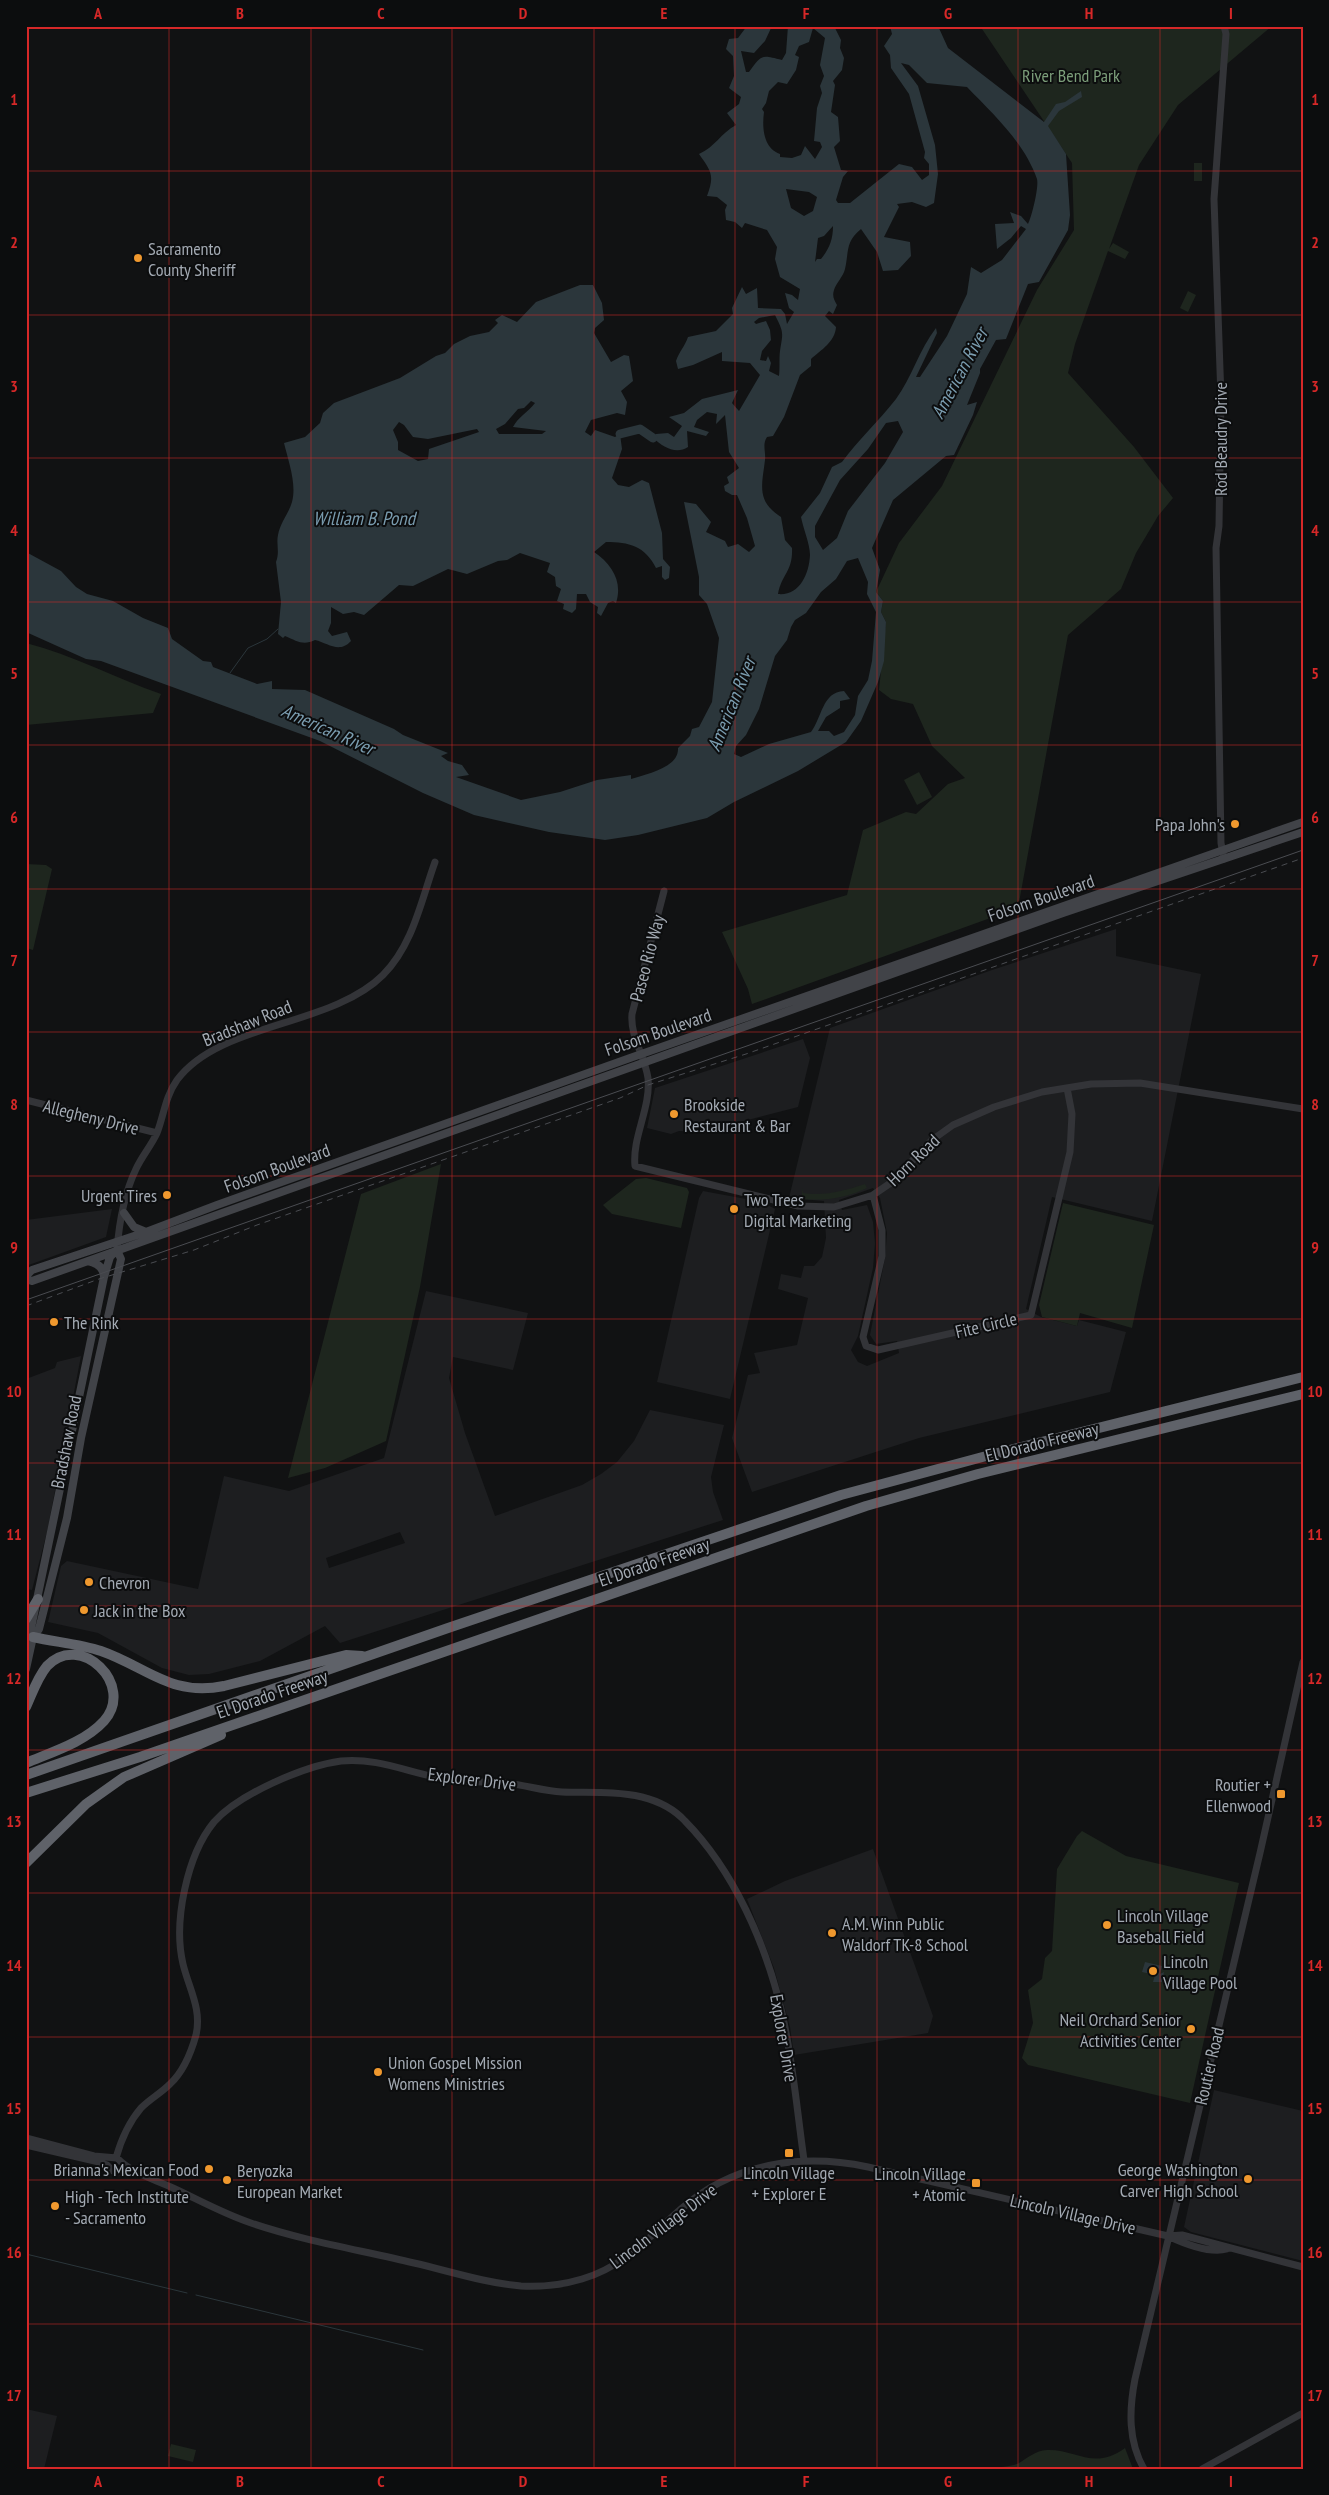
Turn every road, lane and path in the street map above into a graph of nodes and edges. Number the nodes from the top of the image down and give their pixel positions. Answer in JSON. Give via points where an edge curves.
{"nodes":[{"id":1,"x":1224,"y":26,"type":"edge"},
{"id":2,"x":1303,"y":822,"type":"edge"},
{"id":3,"x":1303,"y":832,"type":"edge"},
{"id":4,"x":1223,"y":855,"type":"junction"},
{"id":5,"x":435,"y":862,"type":"dead end"},
{"id":6,"x":664,"y":891,"type":"dead end"},
{"id":7,"x":822,"y":991,"type":"junction"},
{"id":8,"x":787,"y":1012,"type":"junction"},
{"id":9,"x":740,"y":1020,"type":"junction"},
{"id":10,"x":710,"y":1039,"type":"junction"},
{"id":11,"x":642,"y":1059,"type":"junction"},
{"id":12,"x":1067,"y":1088,"type":"junction"},
{"id":13,"x":544,"y":1089,"type":"junction"},
{"id":14,"x":26,"y":1100,"type":"edge"},
{"id":15,"x":1303,"y":1109,"type":"edge"},
{"id":16,"x":507,"y":1111,"type":"junction"},
{"id":17,"x":157,"y":1133,"type":"junction"},
{"id":18,"x":873,"y":1195,"type":"junction"},
{"id":19,"x":124,"y":1213,"type":"junction"},
{"id":20,"x":146,"y":1232,"type":"junction"},
{"id":21,"x":118,"y":1240,"type":"junction"},
{"id":22,"x":117,"y":1250,"type":"junction"},
{"id":23,"x":88,"y":1261,"type":"junction"},
{"id":24,"x":26,"y":1277,"type":"edge"},
{"id":25,"x":104,"y":1277,"type":"junction"},
{"id":26,"x":1303,"y":1377,"type":"edge"},
{"id":27,"x":1303,"y":1394,"type":"edge"},
{"id":28,"x":56,"y":1511,"type":"junction"},
{"id":29,"x":59,"y":1553,"type":"junction"},
{"id":30,"x":38,"y":1599,"type":"junction"},
{"id":31,"x":26,"y":1619,"type":"edge"},
{"id":32,"x":33,"y":1637,"type":"junction"},
{"id":33,"x":368,"y":1656,"type":"junction"},
{"id":34,"x":1303,"y":1662,"type":"edge"},
{"id":35,"x":26,"y":1668,"type":"edge"},
{"id":36,"x":291,"y":1705,"type":"junction"},
{"id":37,"x":26,"y":1707,"type":"edge"},
{"id":38,"x":26,"y":1763,"type":"edge"},
{"id":39,"x":26,"y":1776,"type":"edge"},
{"id":40,"x":53,"y":1785,"type":"junction"},
{"id":41,"x":26,"y":1793,"type":"edge"},
{"id":42,"x":26,"y":1797,"type":"edge"},
{"id":43,"x":26,"y":1863,"type":"edge"},
{"id":44,"x":26,"y":2138,"type":"edge"},
{"id":45,"x":26,"y":2145,"type":"edge"},
{"id":46,"x":804,"y":2160,"type":"junction"},
{"id":47,"x":114,"y":2163,"type":"junction"},
{"id":48,"x":1168,"y":2236,"type":"junction"},
{"id":49,"x":1303,"y":2267,"type":"edge"},
{"id":50,"x":1303,"y":2413,"type":"edge"},
{"id":51,"x":1144,"y":2469,"type":"edge"},
{"id":52,"x":1202,"y":2469,"type":"edge"}],
"edges":[{"from":1,"to":4,"type":"street","name":"Rod Beaudry Drive","via":[[1214,200],[1221,398],[1216,548]]},
{"from":2,"to":4,"type":"main road","name":"Folsom Boulevard"},
{"from":3,"to":4,"type":"main road","name":"Folsom Boulevard"},
{"from":4,"to":7,"type":"main road","name":"Folsom Boulevard"},
{"from":4,"to":8,"type":"main road","name":"Folsom Boulevard"},
{"from":5,"to":17,"type":"street","name":"Bradshaw Road","via":[[409,937],[383,976],[344,1002],[225,1045],[195,1062],[171,1089]]},
{"from":6,"to":11,"type":"street","name":"Paseo Rio Way","via":[[632,1014],[632,1028]]},
{"from":7,"to":8,"type":"main road","via":[[821,995]]},
{"from":7,"to":9,"type":"main road","name":"Folsom Boulevard"},
{"from":8,"to":10,"type":"main road","name":"Folsom Boulevard"},
{"from":9,"to":10,"type":"main road","via":[[734,1027]]},
{"from":9,"to":11,"type":"main road","name":"Folsom Boulevard"},
{"from":10,"to":11,"type":"main road","name":"Folsom Boulevard"},
{"from":11,"to":13,"type":"main road","name":"Folsom Boulevard"},
{"from":11,"to":16,"type":"main road","name":"Folsom Boulevard"},
{"from":11,"to":18,"type":"street","name":"Horn Road","via":[[648,1077],[647,1095],[634,1156],[635,1166],[804,1207],[834,1207]]},
{"from":12,"to":15,"type":"street","name":"Horn Road","via":[[1140,1083]]},
{"from":12,"to":18,"type":"street","name":"Horn Road","via":[[1020,1097],[954,1125],[932,1140],[892,1182]]},
{"from":12,"to":18,"type":"street","name":"Fite Circle","via":[[1072,1114],[1070,1152],[1031,1315],[878,1350],[866,1346],[863,1337],[882,1256],[882,1230]]},
{"from":13,"to":16,"type":"main road","via":[[536,1096],[509,1106]]},
{"from":13,"to":20,"type":"main road","name":"Folsom Boulevard"},
{"from":14,"to":17,"type":"street","name":"Allegheny Drive"},
{"from":16,"to":22,"type":"main road","name":"Folsom Boulevard"},
{"from":17,"to":19,"type":"street","name":"Bradshaw Road","via":[[136,1170]]},
{"from":19,"to":20,"type":"main road","via":[[134,1227]]},
{"from":19,"to":21,"type":"street","name":"Bradshaw Road"},
{"from":20,"to":21,"type":"main road","name":"Folsom Boulevard"},
{"from":21,"to":22,"type":"street","name":"Bradshaw Road"},
{"from":21,"to":24,"type":"main road","name":"Folsom Boulevard","via":[[32,1270]]},
{"from":22,"to":23,"type":"main road","name":"Folsom Boulevard"},
{"from":22,"to":25,"type":"main road","name":"Bradshaw Road","via":[[110,1257]]},
{"from":22,"to":29,"type":"main road","name":"Bradshaw Road","via":[[121,1259]]},
{"from":23,"to":24,"type":"main road","name":"Folsom Boulevard","via":[[32,1281]]},
{"from":23,"to":25,"type":"main road","via":[[98,1264]]},
{"from":25,"to":28,"type":"main road","name":"Bradshaw Road"},
{"from":26,"to":33,"type":"highway","name":"El Dorado Freeway","via":[[841,1495]]},
{"from":27,"to":36,"type":"highway","name":"El Dorado Freeway","via":[[978,1474],[866,1506]]},
{"from":28,"to":29,"type":"main road","via":[[53,1539]]},
{"from":28,"to":30,"type":"main road","name":"Bradshaw Road"},
{"from":29,"to":32,"type":"main road","name":"Bradshaw Road","via":[[40,1629]]},
{"from":30,"to":31,"type":"highway"},
{"from":30,"to":32,"type":"main road","name":"Bradshaw Road","via":[[31,1628]]},
{"from":32,"to":33,"type":"highway","via":[[101,1651],[172,1684],[189,1688],[224,1686],[346,1655]]},
{"from":32,"to":35,"type":"main road","name":"Bradshaw Road"},
{"from":33,"to":39,"type":"highway","name":"El Dorado Freeway"},
{"from":34,"to":48,"type":"street","name":"Routier Road"},
{"from":36,"to":40,"type":"highway","name":"El Dorado Freeway"},
{"from":36,"to":43,"type":"highway","via":[[124,1777],[86,1804]]},
{"from":37,"to":38,"type":"highway","via":[[41,1674],[49,1664],[61,1658],[86,1657],[97,1663],[112,1683],[112,1708],[101,1724],[71,1743]]},
{"from":40,"to":41,"type":"highway","name":"El Dorado Freeway"},
{"from":40,"to":42,"type":"highway"},
{"from":44,"to":47,"type":"street","name":"Lincoln Village Drive"},
{"from":45,"to":47,"type":"street","name":"Lincoln Village Drive"},
{"from":46,"to":47,"type":"street","name":"Lincoln Village Drive","via":[[767,2165],[723,2180],[694,2198],[643,2245],[614,2265],[582,2279],[542,2286],[501,2283],[274,2230],[210,2207]]},
{"from":46,"to":47,"type":"street","name":"Explorer Drive","via":[[782,2012],[769,1966],[749,1917],[727,1878],[682,1817],[658,1802],[625,1794],[555,1792],[505,1783],[451,1780],[359,1761],[318,1766],[250,1794],[220,1816],[203,1840],[193,1863],[179,1928],[183,1964],[199,2014],[195,2037],[178,2075],[136,2116],[124,2134]]},
{"from":46,"to":48,"type":"street","name":"Lincoln Village Drive","via":[[868,2166]]},
{"from":48,"to":49,"type":"street","name":"Lincoln Village Drive","via":[[1182,2235]]},
{"from":48,"to":51,"type":"street","name":"Routier Road","via":[[1132,2395],[1132,2434]]},
{"from":50,"to":52,"type":"street"}]}
